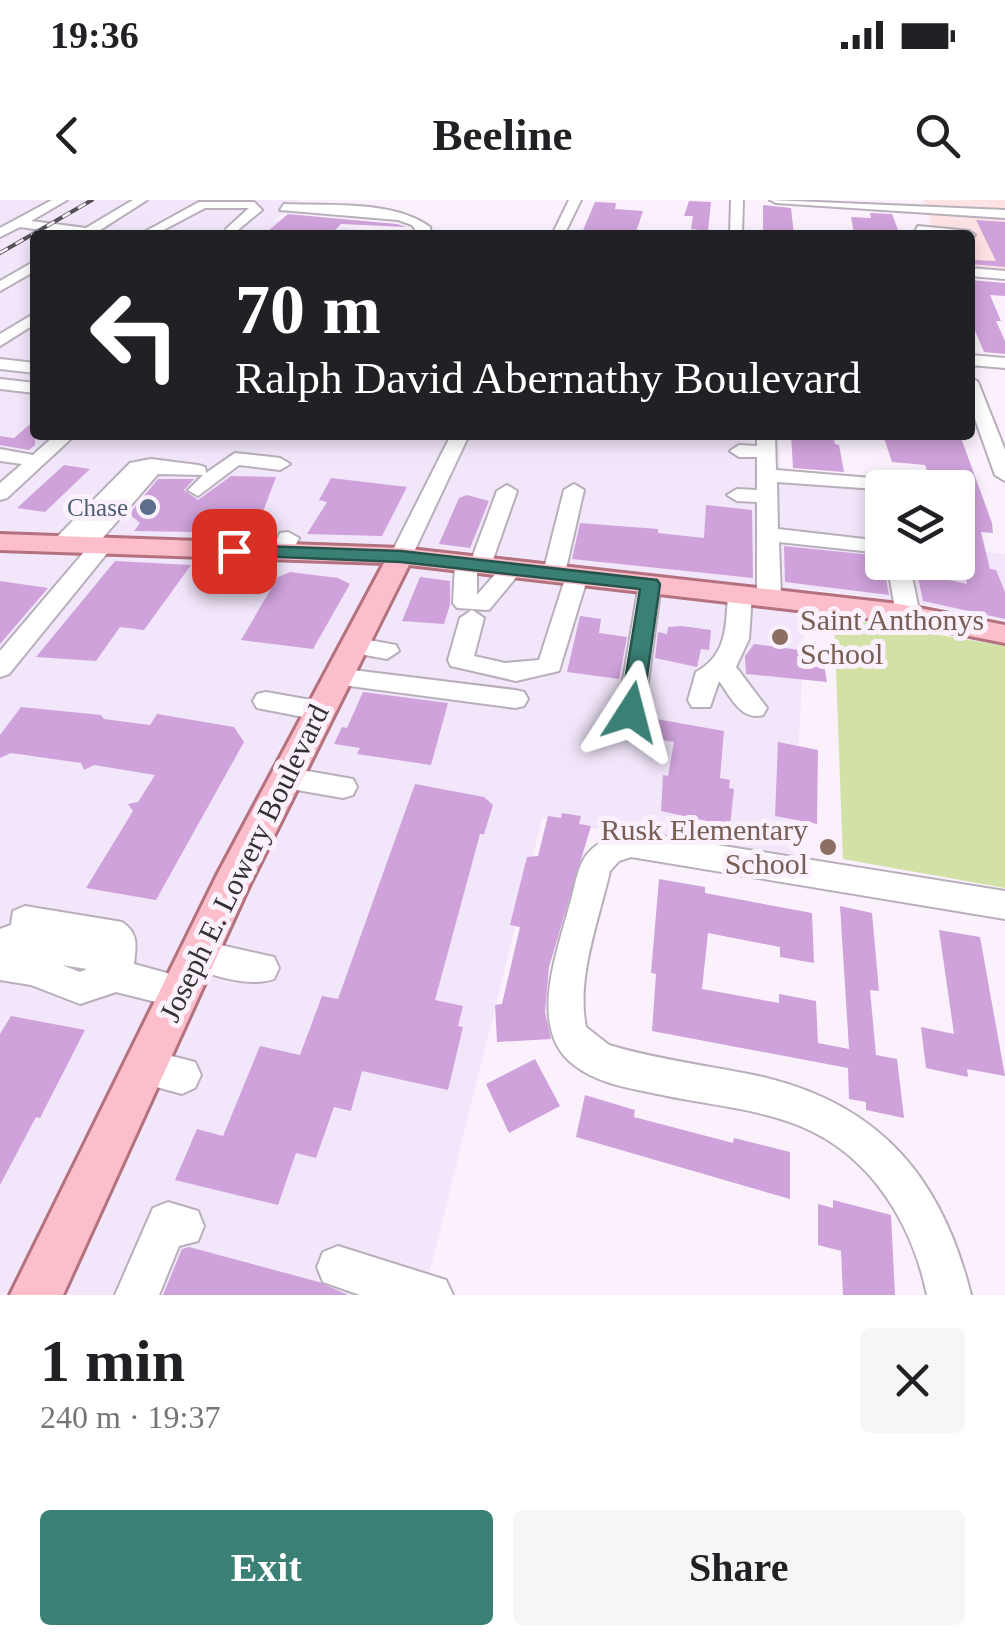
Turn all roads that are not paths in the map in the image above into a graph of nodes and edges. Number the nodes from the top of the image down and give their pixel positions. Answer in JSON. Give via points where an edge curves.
{"nodes":[{"id":1,"x":61,"y":200,"type":"edge"},
{"id":2,"x":141,"y":200,"type":"edge"},
{"id":3,"x":575,"y":200,"type":"edge"},
{"id":4,"x":737,"y":200,"type":"edge"},
{"id":5,"x":776,"y":200,"type":"edge"},
{"id":6,"x":209,"y":201,"type":"edge"},
{"id":7,"x":289,"y":204,"type":"edge"},
{"id":8,"x":909,"y":204,"type":"edge"},
{"id":9,"x":53,"y":214,"type":"dead end"},
{"id":10,"x":1005,"y":214,"type":"edge"},
{"id":11,"x":79,"y":217,"type":"dead end"},
{"id":12,"x":265,"y":223,"type":"dead end"},
{"id":13,"x":18,"y":224,"type":"junction"},
{"id":14,"x":70,"y":230,"type":"edge"},
{"id":15,"x":91,"y":230,"type":"edge"},
{"id":16,"x":154,"y":230,"type":"edge"},
{"id":17,"x":232,"y":230,"type":"edge"},
{"id":18,"x":426,"y":230,"type":"edge"},
{"id":19,"x":560,"y":230,"type":"edge"},
{"id":20,"x":736,"y":230,"type":"edge"},
{"id":21,"x":917,"y":230,"type":"edge"},
{"id":22,"x":0,"y":233,"type":"edge"},
{"id":23,"x":975,"y":242,"type":"edge"},
{"id":24,"x":982,"y":252,"type":"dead end"},
{"id":25,"x":975,"y":272,"type":"edge"},
{"id":26,"x":1005,"y":275,"type":"edge"},
{"id":27,"x":30,"y":320,"type":"edge"},
{"id":28,"x":0,"y":341,"type":"edge"},
{"id":29,"x":975,"y":360,"type":"edge"},
{"id":30,"x":1005,"y":363,"type":"edge"},
{"id":31,"x":0,"y":364,"type":"edge"},
{"id":32,"x":30,"y":367,"type":"edge"},
{"id":33,"x":0,"y":384,"type":"edge"},
{"id":34,"x":30,"y":388,"type":"edge"},
{"id":35,"x":30,"y":391,"type":"edge"},
{"id":36,"x":975,"y":399,"type":"edge"},
{"id":37,"x":12,"y":404,"type":"dead end"},
{"id":38,"x":60,"y":440,"type":"edge"},
{"id":39,"x":449,"y":447,"type":"edge"},
{"id":40,"x":739,"y":450,"type":"dead end"},
{"id":41,"x":767,"y":454,"type":"edge"},
{"id":42,"x":0,"y":455,"type":"edge"},
{"id":43,"x":38,"y":460,"type":"junction"},
{"id":44,"x":280,"y":464,"type":"dead end"},
{"id":45,"x":1005,"y":475,"type":"edge"},
{"id":46,"x":865,"y":480,"type":"edge"},
{"id":47,"x":574,"y":490,"type":"dead end"},
{"id":48,"x":507,"y":491,"type":"dead end"},
{"id":49,"x":0,"y":494,"type":"edge"},
{"id":50,"x":737,"y":495,"type":"dead end"},
{"id":51,"x":768,"y":498,"type":"junction"},
{"id":52,"x":768,"y":534,"type":"junction"},
{"id":53,"x":69,"y":541,"type":"junction"},
{"id":54,"x":0,"y":542,"type":"edge"},
{"id":55,"x":865,"y":545,"type":"edge"},
{"id":56,"x":276,"y":547,"type":"junction"},
{"id":57,"x":208,"y":550,"type":"junction"},
{"id":58,"x":401,"y":556,"type":"junction"},
{"id":59,"x":473,"y":564,"type":"junction"},
{"id":60,"x":512,"y":568,"type":"junction"},
{"id":61,"x":565,"y":574,"type":"junction"},
{"id":62,"x":901,"y":580,"type":"edge"},
{"id":63,"x":650,"y":584,"type":"junction"},
{"id":64,"x":740,"y":594,"type":"junction"},
{"id":65,"x":770,"y":597,"type":"junction"},
{"id":66,"x":470,"y":613,"type":"junction"},
{"id":67,"x":908,"y":615,"type":"junction"},
{"id":68,"x":1005,"y":634,"type":"edge"},
{"id":69,"x":352,"y":644,"type":"junction"},
{"id":70,"x":387,"y":651,"type":"dead end"},
{"id":71,"x":0,"y":668,"type":"edge"},
{"id":72,"x":723,"y":668,"type":"junction"},
{"id":73,"x":530,"y":689,"type":"junction"},
{"id":74,"x":327,"y":693,"type":"junction"},
{"id":75,"x":266,"y":701,"type":"dead end"},
{"id":76,"x":620,"y":730,"type":"dead end"},
{"id":77,"x":284,"y":778,"type":"junction"},
{"id":78,"x":342,"y":786,"type":"dead end"},
{"id":79,"x":1005,"y":905,"type":"edge"},
{"id":80,"x":15,"y":935,"type":"edge"},
{"id":81,"x":60,"y":951,"type":"junction"},
{"id":82,"x":198,"y":955,"type":"junction"},
{"id":83,"x":262,"y":968,"type":"dead end"},
{"id":84,"x":116,"y":976,"type":"junction"},
{"id":85,"x":180,"y":992,"type":"junction"},
{"id":86,"x":183,"y":1226,"type":"dead end"},
{"id":87,"x":338,"y":1267,"type":"dead end"},
{"id":88,"x":36,"y":1295,"type":"edge"},
{"id":89,"x":137,"y":1295,"type":"edge"},
{"id":90,"x":430,"y":1295,"type":"edge"},
{"id":91,"x":949,"y":1295,"type":"edge"}],
"edges":[{"from":1,"to":13,"type":"street"},
{"from":2,"to":15,"type":"street"},
{"from":3,"to":19,"type":"street"},
{"from":4,"to":20,"type":"street"},
{"from":5,"to":8,"type":"street"},
{"from":6,"to":16,"type":"street"},
{"from":6,"to":17,"type":"street","via":[[257,208]]},
{"from":7,"to":12,"type":"street"},
{"from":7,"to":18,"type":"street","via":[[396,216]]},
{"from":8,"to":10,"type":"street"},
{"from":8,"to":21,"type":"street"},
{"from":9,"to":11,"type":"street"},
{"from":13,"to":14,"type":"street"},
{"from":13,"to":22,"type":"street"},
{"from":23,"to":24,"type":"street"},
{"from":25,"to":26,"type":"street"},
{"from":27,"to":28,"type":"street"},
{"from":29,"to":30,"type":"street"},
{"from":31,"to":32,"type":"street"},
{"from":33,"to":34,"type":"street"},
{"from":35,"to":37,"type":"street"},
{"from":36,"to":45,"type":"street"},
{"from":38,"to":43,"type":"street"},
{"from":39,"to":58,"type":"street","name":"Joseph E. Lowery Boulevard"},
{"from":40,"to":41,"type":"street"},
{"from":41,"to":46,"type":"street"},
{"from":41,"to":51,"type":"street"},
{"from":42,"to":43,"type":"street"},
{"from":43,"to":49,"type":"street"},
{"from":44,"to":53,"type":"street","via":[[234,459],[198,480],[153,468]]},
{"from":47,"to":61,"type":"street"},
{"from":48,"to":59,"type":"street"},
{"from":50,"to":51,"type":"street"},
{"from":51,"to":52,"type":"street"},
{"from":52,"to":55,"type":"street"},
{"from":52,"to":65,"type":"street"},
{"from":53,"to":54,"type":"main road"},
{"from":53,"to":57,"type":"main road","via":[[167,542]]},
{"from":53,"to":71,"type":"street"},
{"from":56,"to":57,"type":"main road"},
{"from":56,"to":57,"type":"street","via":[[218,582]]},
{"from":56,"to":58,"type":"main road"},
{"from":58,"to":59,"type":"main road"},
{"from":58,"to":69,"type":"main road","name":"Joseph E. Lowery Boulevard"},
{"from":59,"to":60,"type":"main road"},
{"from":59,"to":66,"type":"street"},
{"from":60,"to":61,"type":"main road"},
{"from":60,"to":66,"type":"street"},
{"from":61,"to":63,"type":"main road"},
{"from":61,"to":73,"type":"street","via":[[548,637],[550,665]]},
{"from":62,"to":67,"type":"street"},
{"from":63,"to":64,"type":"main road"},
{"from":63,"to":76,"type":"street","via":[[631,712]]},
{"from":64,"to":65,"type":"main road"},
{"from":64,"to":72,"type":"street","via":[[737,639]]},
{"from":65,"to":67,"type":"main road"},
{"from":66,"to":73,"type":"street","via":[[460,660]]},
{"from":67,"to":68,"type":"main road"},
{"from":69,"to":70,"type":"street"},
{"from":69,"to":74,"type":"main road","name":"Joseph E. Lowery Boulevard"},
{"from":72,"to":72,"type":"street","via":[[704,678],[711,702],[754,708]]},
{"from":73,"to":74,"type":"street"},
{"from":74,"to":75,"type":"street"},
{"from":74,"to":77,"type":"main road","name":"Joseph E. Lowery Boulevard"},
{"from":77,"to":78,"type":"street"},
{"from":77,"to":82,"type":"main road","name":"Joseph E. Lowery Boulevard"},
{"from":79,"to":91,"type":"street","via":[[896,901],[630,844],[608,852],[596,866],[566,1002],[571,1036],[597,1062],[800,1107],[840,1126],[878,1156],[916,1203],[944,1260]]},
{"from":80,"to":81,"type":"street"},
{"from":80,"to":81,"type":"street"},
{"from":81,"to":84,"type":"street","via":[[80,988]]},
{"from":81,"to":84,"type":"street","via":[[110,933],[120,940]]},
{"from":82,"to":83,"type":"street"},
{"from":82,"to":85,"type":"main road","name":"Joseph E. Lowery Boulevard"},
{"from":84,"to":85,"type":"street"},
{"from":85,"to":88,"type":"main road","name":"Joseph E. Lowery Boulevard","via":[[163,1071]]},
{"from":86,"to":89,"type":"street","via":[[168,1222]]},
{"from":87,"to":90,"type":"street"}]}
